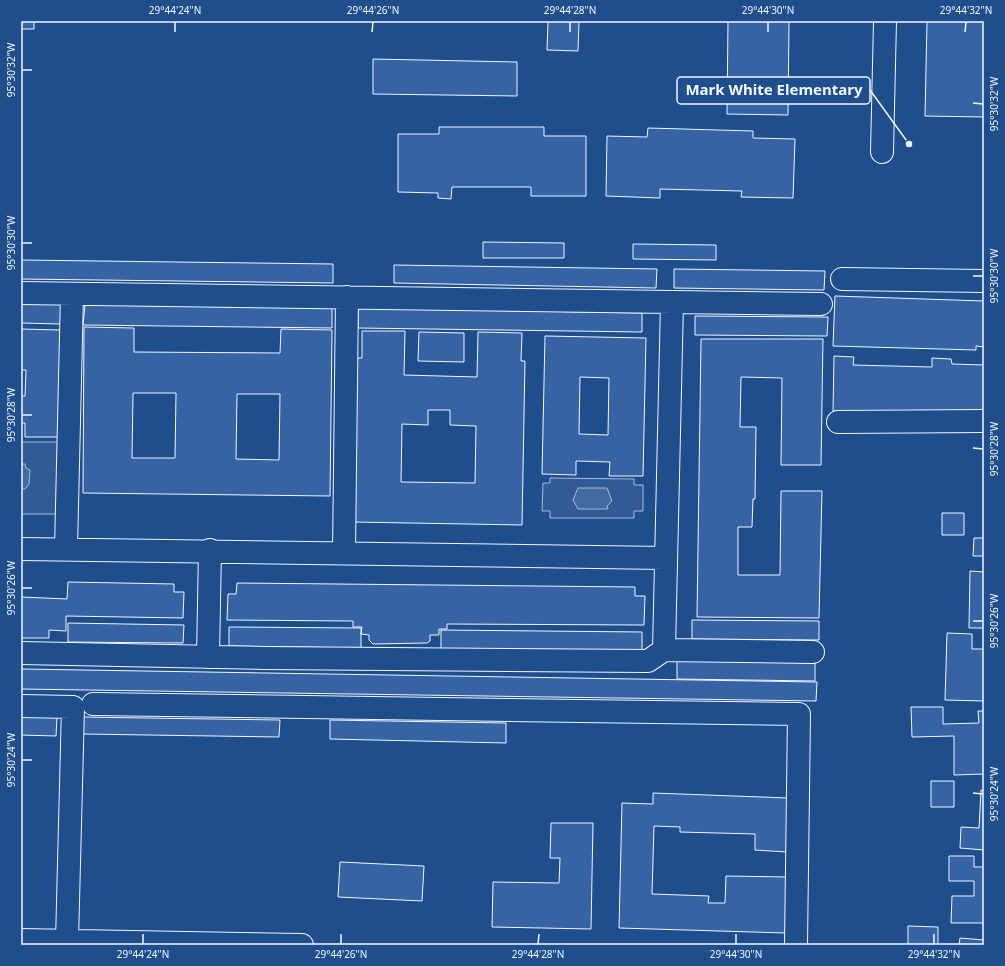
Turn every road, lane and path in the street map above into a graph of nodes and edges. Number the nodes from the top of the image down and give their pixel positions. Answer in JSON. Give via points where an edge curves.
{"nodes":[{"id":1,"x":885,"y":21,"type":"edge"},
{"id":2,"x":882,"y":152,"type":"dead end"},
{"id":3,"x":842,"y":279,"type":"dead end"},
{"id":4,"x":984,"y":281,"type":"edge"},
{"id":5,"x":21,"y":293,"type":"edge"},
{"id":6,"x":72,"y":294,"type":"junction"},
{"id":7,"x":347,"y":297,"type":"junction"},
{"id":8,"x":672,"y":302,"type":"junction"},
{"id":9,"x":821,"y":304,"type":"dead end"},
{"id":10,"x":984,"y":421,"type":"edge"},
{"id":11,"x":838,"y":422,"type":"dead end"},
{"id":12,"x":21,"y":549,"type":"edge"},
{"id":13,"x":66,"y":549,"type":"junction"},
{"id":14,"x":210,"y":550,"type":"junction"},
{"id":15,"x":344,"y":553,"type":"junction"},
{"id":16,"x":665,"y":558,"type":"junction"},
{"id":17,"x":664,"y":650,"type":"junction"},
{"id":18,"x":814,"y":652,"type":"dead end"},
{"id":19,"x":21,"y":653,"type":"edge"},
{"id":20,"x":208,"y":656,"type":"junction"},
{"id":21,"x":93,"y":704,"type":"dead end"},
{"id":22,"x":21,"y":706,"type":"edge"},
{"id":23,"x":21,"y":940,"type":"edge"},
{"id":24,"x":67,"y":941,"type":"junction"},
{"id":25,"x":302,"y":945,"type":"edge"},
{"id":26,"x":796,"y":945,"type":"edge"}],
"edges":[{"from":1,"to":2,"type":"lane"},
{"from":3,"to":4,"type":"lane"},
{"from":5,"to":6,"type":"lane"},
{"from":6,"to":7,"type":"lane"},
{"from":6,"to":13,"type":"lane"},
{"from":7,"to":8,"type":"lane"},
{"from":7,"to":15,"type":"lane"},
{"from":8,"to":9,"type":"lane"},
{"from":8,"to":16,"type":"lane"},
{"from":10,"to":11,"type":"lane"},
{"from":12,"to":13,"type":"lane"},
{"from":13,"to":14,"type":"lane"},
{"from":14,"to":15,"type":"lane"},
{"from":14,"to":20,"type":"lane"},
{"from":15,"to":16,"type":"lane"},
{"from":16,"to":17,"type":"lane"},
{"from":17,"to":18,"type":"lane"},
{"from":17,"to":20,"type":"lane","via":[[648,661]]},
{"from":19,"to":20,"type":"lane"},
{"from":21,"to":26,"type":"lane","via":[[799,714]]},
{"from":22,"to":24,"type":"lane","via":[[72,707]]},
{"from":23,"to":24,"type":"lane"},
{"from":24,"to":25,"type":"lane"}]}
